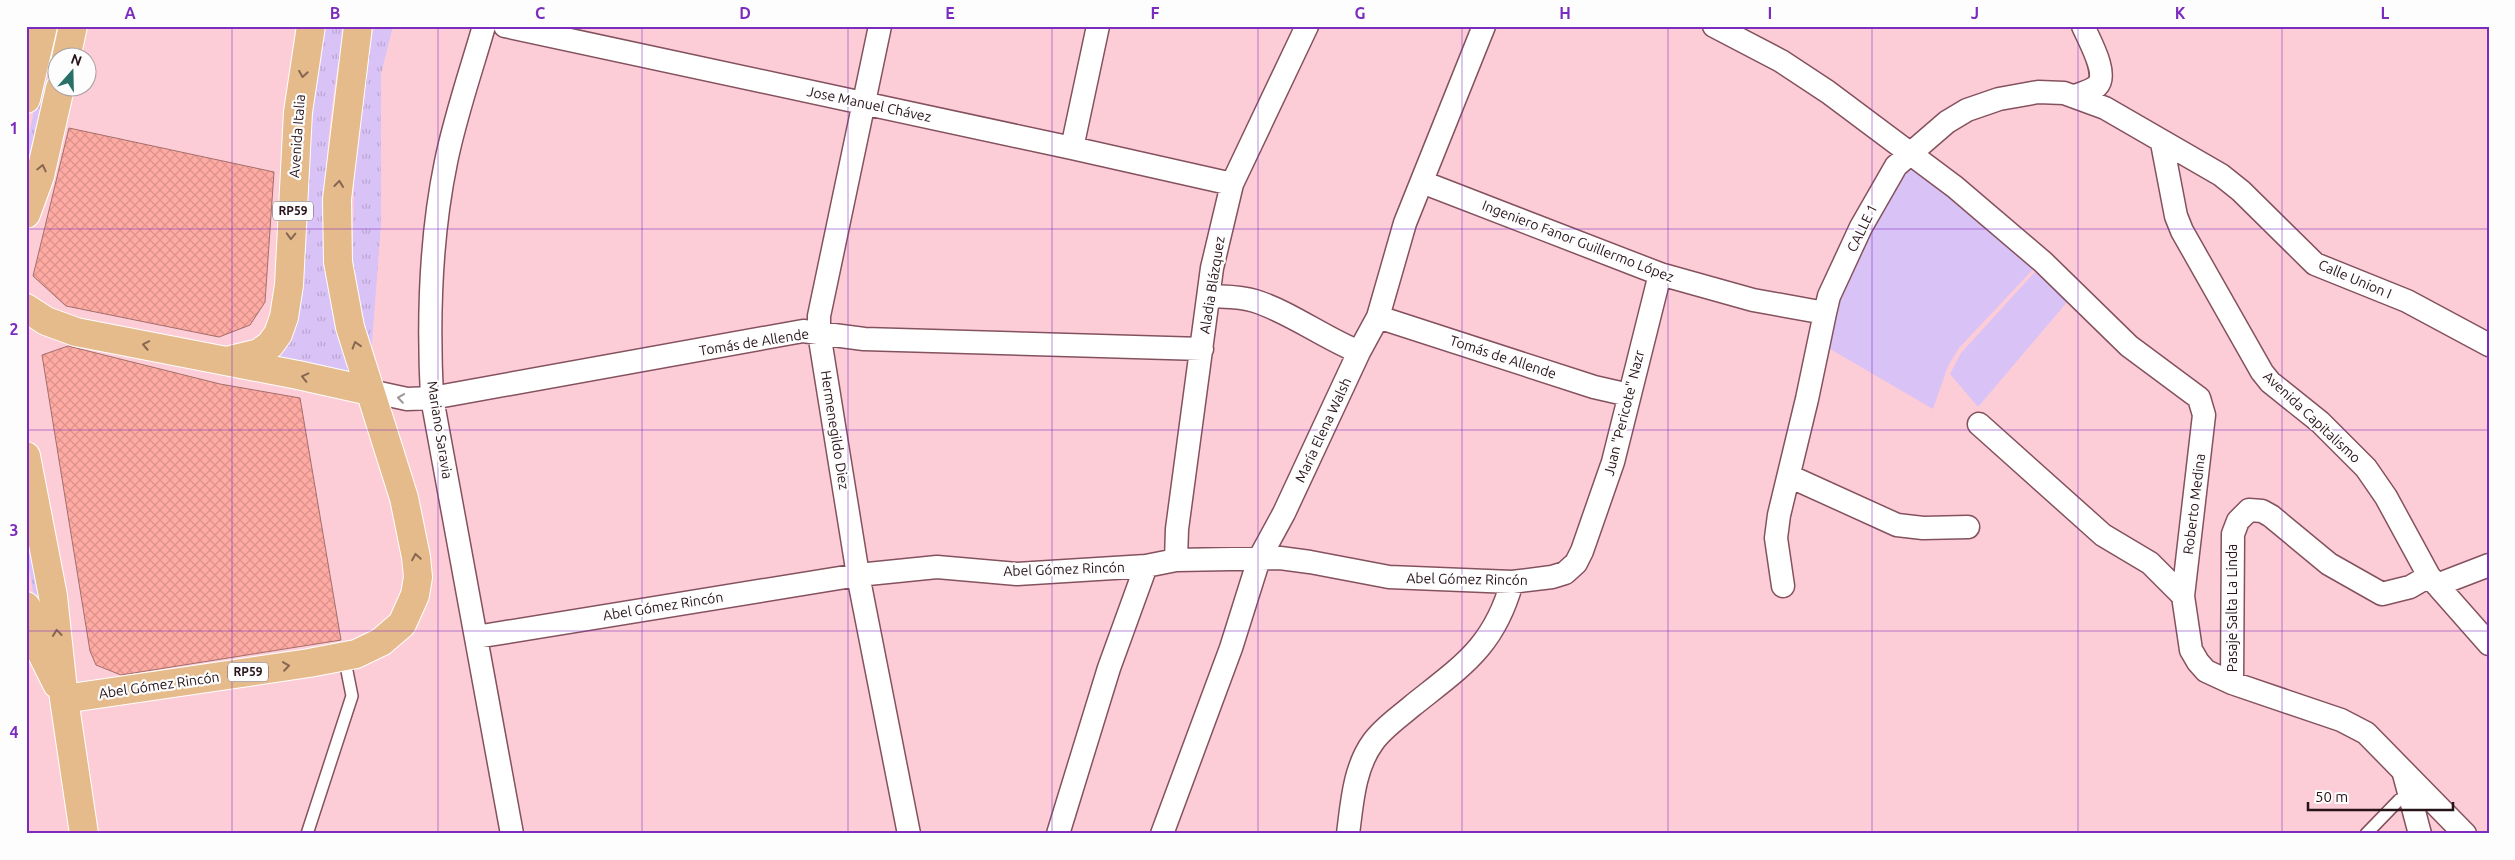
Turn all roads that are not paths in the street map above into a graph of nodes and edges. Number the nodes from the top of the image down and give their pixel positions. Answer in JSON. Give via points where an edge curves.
{"nodes":[{"id":1,"x":73,"y":26,"type":"edge"},
{"id":2,"x":311,"y":26,"type":"edge"},
{"id":3,"x":358,"y":26,"type":"edge"},
{"id":4,"x":484,"y":26,"type":"edge"},
{"id":5,"x":505,"y":26,"type":"edge"},
{"id":6,"x":880,"y":26,"type":"edge"},
{"id":7,"x":1098,"y":26,"type":"edge"},
{"id":8,"x":1307,"y":26,"type":"edge"},
{"id":9,"x":1484,"y":26,"type":"edge"},
{"id":10,"x":1714,"y":26,"type":"edge"},
{"id":11,"x":2083,"y":26,"type":"edge"},
{"id":12,"x":36,"y":37,"type":"edge"},
{"id":13,"x":68,"y":48,"type":"edge"},
{"id":14,"x":2102,"y":72,"type":"junction"},
{"id":15,"x":2075,"y":96,"type":"junction"},
{"id":16,"x":26,"y":98,"type":"edge"},
{"id":17,"x":58,"y":98,"type":"edge"},
{"id":18,"x":863,"y":103,"type":"junction"},
{"id":19,"x":2135,"y":126,"type":"junction"},
{"id":20,"x":2162,"y":143,"type":"junction"},
{"id":21,"x":1072,"y":148,"type":"junction"},
{"id":22,"x":1912,"y":153,"type":"junction"},
{"id":23,"x":1422,"y":182,"type":"junction"},
{"id":24,"x":1232,"y":184,"type":"junction"},
{"id":25,"x":26,"y":214,"type":"edge"},
{"id":26,"x":1660,"y":274,"type":"junction"},
{"id":27,"x":1209,"y":296,"type":"junction"},
{"id":28,"x":26,"y":308,"type":"edge"},
{"id":29,"x":1825,"y":313,"type":"junction"},
{"id":30,"x":1378,"y":317,"type":"junction"},
{"id":31,"x":819,"y":332,"type":"junction"},
{"id":32,"x":2489,"y":345,"type":"edge"},
{"id":33,"x":1202,"y":349,"type":"junction"},
{"id":34,"x":1359,"y":352,"type":"junction"},
{"id":35,"x":226,"y":361,"type":"junction"},
{"id":36,"x":370,"y":392,"type":"junction"},
{"id":37,"x":1629,"y":395,"type":"junction"},
{"id":38,"x":432,"y":398,"type":"junction"},
{"id":39,"x":1979,"y":424,"type":"dead end"},
{"id":40,"x":26,"y":456,"type":"edge"},
{"id":41,"x":1789,"y":476,"type":"junction"},
{"id":42,"x":1968,"y":527,"type":"dead end"},
{"id":43,"x":1259,"y":559,"type":"junction"},
{"id":44,"x":1176,"y":560,"type":"junction"},
{"id":45,"x":2489,"y":565,"type":"edge"},
{"id":46,"x":1146,"y":566,"type":"junction"},
{"id":47,"x":1565,"y":573,"type":"joint"},
{"id":48,"x":858,"y":575,"type":"junction"},
{"id":49,"x":2433,"y":580,"type":"junction"},
{"id":50,"x":1512,"y":582,"type":"junction"},
{"id":51,"x":1783,"y":586,"type":"dead end"},
{"id":52,"x":2183,"y":596,"type":"junction"},
{"id":53,"x":26,"y":606,"type":"edge"},
{"id":54,"x":476,"y":636,"type":"junction"},
{"id":55,"x":2489,"y":644,"type":"edge"},
{"id":56,"x":344,"y":656,"type":"junction"},
{"id":57,"x":2232,"y":683,"type":"junction"},
{"id":58,"x":64,"y":699,"type":"junction"},
{"id":59,"x":2404,"y":773,"type":"junction"},
{"id":60,"x":2410,"y":796,"type":"junction"},
{"id":61,"x":84,"y":834,"type":"edge"},
{"id":62,"x":307,"y":834,"type":"edge"},
{"id":63,"x":512,"y":834,"type":"edge"},
{"id":64,"x":909,"y":834,"type":"edge"},
{"id":65,"x":1058,"y":834,"type":"edge"},
{"id":66,"x":1162,"y":834,"type":"edge"},
{"id":67,"x":1348,"y":834,"type":"edge"},
{"id":68,"x":2366,"y":834,"type":"edge"},
{"id":69,"x":2420,"y":834,"type":"edge"},
{"id":70,"x":2465,"y":834,"type":"edge"}],
"edges":[{"from":1,"to":13,"type":"main road"},
{"from":2,"to":35,"type":"main road","name":"Avenida Italia","number":"RP59","one_way":true,"via":[[298,112],[289,285],[284,317],[270,345],[259,353]]},
{"from":36,"to":3,"type":"main road","number":"RP59","one_way":true,"via":[[350,327],[336,232],[343,140]]},
{"from":4,"to":38,"type":"street","name":"Mariano Saravia","via":[[442,187],[429,314]]},
{"from":5,"to":18,"type":"street","name":"Jose Manuel Chávez"},
{"from":6,"to":18,"type":"street","name":"Hermenegildo Diez"},
{"from":7,"to":21,"type":"street"},
{"from":8,"to":24,"type":"street","name":"Aladia Blázquez"},
{"from":9,"to":23,"type":"street","name":"María Elena Walsh"},
{"from":10,"to":22,"type":"street","name":"Roberto Medina","via":[[1781,61]]},
{"from":11,"to":14,"type":"street"},
{"from":12,"to":16,"type":"main road"},
{"from":14,"to":15,"type":"street","via":[[2096,87]]},
{"from":14,"to":19,"type":"street"},
{"from":15,"to":19,"type":"street","name":"CALLE 1","via":[[2105,108]]},
{"from":15,"to":22,"type":"street","name":"CALLE 1","via":[[2038,92],[1999,98],[1967,110],[1947,122]]},
{"from":25,"to":17,"type":"main road","one_way":true,"via":[[40,176]]},
{"from":18,"to":21,"type":"street","name":"Jose Manuel Chávez"},
{"from":18,"to":31,"type":"street","name":"Hermenegildo Diez","via":[[819,316]]},
{"from":19,"to":20,"type":"street","name":"CALLE 1"},
{"from":20,"to":32,"type":"street","name":"Calle Union I","via":[[2202,161],[2221,175],[2315,264],[2407,301]]},
{"from":20,"to":49,"type":"street","name":"Avenida Capitalismo","via":[[2176,216],[2182,231],[2262,372],[2320,422],[2366,468]]},
{"from":21,"to":24,"type":"street","name":"Jose Manuel Chávez"},
{"from":22,"to":29,"type":"street","name":"CALLE 1","via":[[1896,166],[1887,179],[1829,296]]},
{"from":22,"to":52,"type":"street","name":"Roberto Medina","via":[[2043,262],[2129,346],[2199,398],[2204,415]]},
{"from":23,"to":26,"type":"street","name":"Ingeniero Fanor Guillermo López"},
{"from":23,"to":30,"type":"street","name":"María Elena Walsh","via":[[1405,223]]},
{"from":24,"to":27,"type":"street","name":"Aladia Blázquez","via":[[1212,268]]},
{"from":26,"to":29,"type":"street","name":"Ingeniero Fanor Guillermo López","via":[[1753,300]]},
{"from":26,"to":37,"type":"street","name":"Juan \"Pericote\" Nazr"},
{"from":27,"to":33,"type":"street","name":"Aladia Blázquez"},
{"from":27,"to":34,"type":"street","via":[[1266,304],[1336,343]]},
{"from":35,"to":28,"type":"main road","number":"RP59","one_way":true,"via":[[76,332],[46,321]]},
{"from":29,"to":41,"type":"street","name":"CALLE 1"},
{"from":30,"to":34,"type":"street","name":"María Elena Walsh"},
{"from":30,"to":37,"type":"street","name":"Tomás de Allende","via":[[1594,387]]},
{"from":31,"to":33,"type":"street","name":"Tomás de Allende","via":[[864,339]]},
{"from":31,"to":38,"type":"street","name":"Tomás de Allende","via":[[803,331]]},
{"from":31,"to":48,"type":"street","name":"Hermenegildo Diez"},
{"from":33,"to":44,"type":"street","name":"Aladia Blázquez","via":[[1177,529]]},
{"from":34,"to":43,"type":"street","name":"María Elena Walsh","via":[[1284,513]]},
{"from":36,"to":35,"type":"main road","number":"RP59","one_way":true},
{"from":38,"to":36,"type":"street","name":"Tomás de Allende","one_way":true,"via":[[407,399]]},
{"from":56,"to":36,"type":"main road","name":"Abel Gómez Rincón","number":"RP59","one_way":true,"via":[[381,642],[402,624],[416,595],[418,576],[404,498]]},
{"from":37,"to":47,"type":"street","name":"Juan \"Pericote\" Nazr","via":[[1613,462],[1582,551],[1576,563]]},
{"from":38,"to":54,"type":"street","name":"Mariano Saravia"},
{"from":39,"to":52,"type":"street","via":[[2104,535],[2150,563]]},
{"from":58,"to":40,"type":"main road","one_way":true,"via":[[54,596]]},
{"from":41,"to":42,"type":"street","via":[[1898,525]]},
{"from":41,"to":51,"type":"street","name":"CALLE 1","via":[[1776,538]]},
{"from":43,"to":44,"type":"street","name":"Abel Gómez Rincón"},
{"from":43,"to":50,"type":"street","name":"Abel Gómez Rincón","via":[[1310,562],[1408,579]]},
{"from":43,"to":66,"type":"street","name":"María Elena Walsh","via":[[1231,648]]},
{"from":44,"to":46,"type":"street","name":"Abel Gómez Rincón"},
{"from":45,"to":49,"type":"street","name":"Pasaje Salta La Linda"},
{"from":46,"to":48,"type":"street","name":"Abel Gómez Rincón","via":[[1017,574],[937,567]]},
{"from":46,"to":65,"type":"street","via":[[1109,668]]},
{"from":47,"to":50,"type":"street","name":"Abel Gómez Rincón"},
{"from":48,"to":54,"type":"street","name":"Abel Gómez Rincón"},
{"from":48,"to":64,"type":"street","name":"Hermenegildo Diez"},
{"from":49,"to":55,"type":"street","name":"Avenida Capitalismo"},
{"from":49,"to":57,"type":"street","name":"Pasaje Salta La Linda","via":[[2382,594],[2330,564],[2271,516],[2249,510],[2238,521],[2233,534]]},
{"from":50,"to":67,"type":"street","via":[[1500,619],[1474,657],[1386,727],[1372,743],[1355,786]]},
{"from":52,"to":57,"type":"street","name":"Roberto Medina","via":[[2191,650],[2206,671]]},
{"from":53,"to":58,"type":"main road","via":[[34,638]]},
{"from":54,"to":63,"type":"street","name":"Mariano Saravia"},
{"from":58,"to":56,"type":"main road","name":"Abel Gómez Rincón","number":"RP59","one_way":true},
{"from":56,"to":62,"type":"lane","via":[[352,696]]},
{"from":57,"to":59,"type":"street","name":"Roberto Medina","via":[[2353,725],[2366,733]]},
{"from":58,"to":61,"type":"main road"},
{"from":59,"to":60,"type":"street"},
{"from":59,"to":70,"type":"street","name":"Roberto Medina"},
{"from":60,"to":68,"type":"lane","via":[[2399,800]]},
{"from":60,"to":69,"type":"street"}]}
